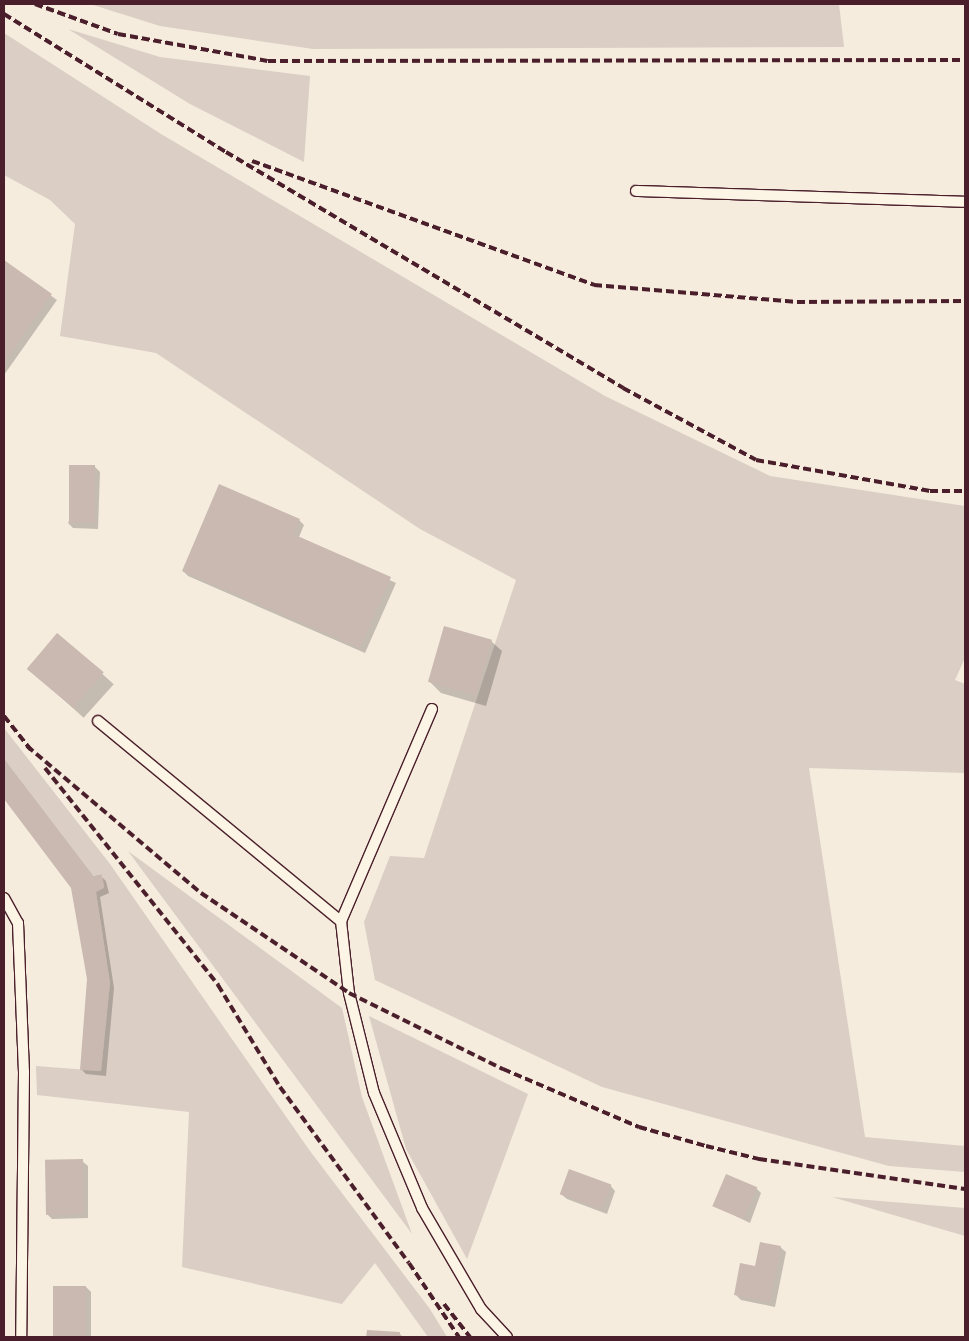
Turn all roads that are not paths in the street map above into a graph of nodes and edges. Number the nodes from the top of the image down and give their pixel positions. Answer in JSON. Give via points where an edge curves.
{"nodes":[{"id":1,"x":636,"y":191,"type":"dead end"},
{"id":2,"x":965,"y":202,"type":"edge"},
{"id":3,"x":432,"y":709,"type":"dead end"},
{"id":4,"x":98,"y":721,"type":"dead end"},
{"id":5,"x":4,"y":898,"type":"edge"},
{"id":6,"x":341,"y":921,"type":"junction"},
{"id":7,"x":21,"y":1337,"type":"edge"},
{"id":8,"x":507,"y":1337,"type":"edge"}],
"edges":[{"from":1,"to":2,"type":"lane"},
{"from":3,"to":6,"type":"lane"},
{"from":4,"to":6,"type":"lane"},
{"from":5,"to":7,"type":"lane","via":[[18,923],[23,1052]]},
{"from":6,"to":8,"type":"lane","via":[[349,993],[374,1093],[422,1208],[481,1309]]}]}
